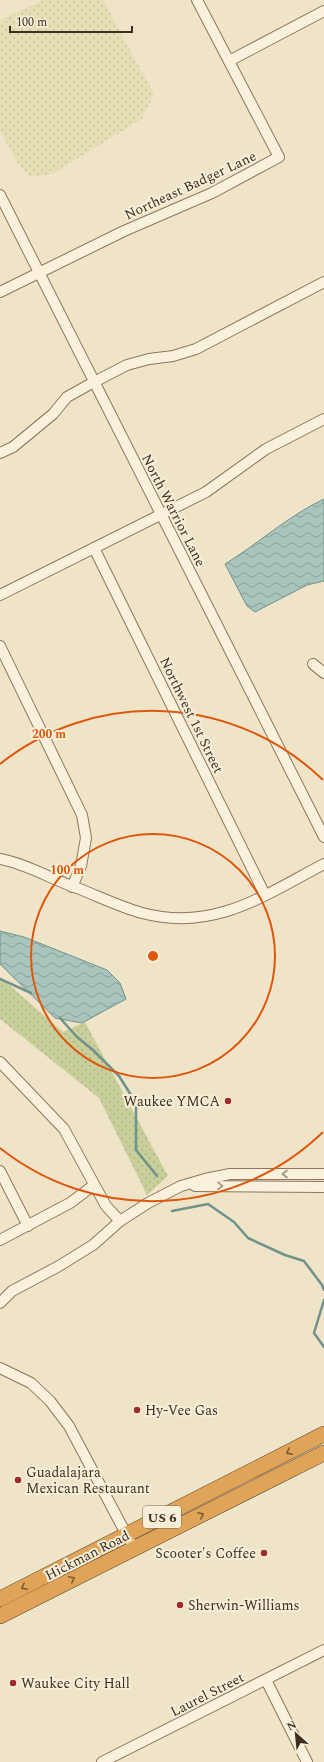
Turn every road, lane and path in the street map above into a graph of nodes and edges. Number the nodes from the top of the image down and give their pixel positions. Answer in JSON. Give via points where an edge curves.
{"nodes":[{"id":1,"x":197,"y":0,"type":"edge"},
{"id":2,"x":324,"y":11,"type":"edge"},
{"id":3,"x":228,"y":61,"type":"junction"},
{"id":4,"x":0,"y":195,"type":"edge"},
{"id":5,"x":40,"y":273,"type":"junction"},
{"id":6,"x":324,"y":282,"type":"edge"},
{"id":7,"x":0,"y":292,"type":"edge"},
{"id":8,"x":94,"y":382,"type":"junction"},
{"id":9,"x":324,"y":419,"type":"edge"},
{"id":10,"x":0,"y":453,"type":"edge"},
{"id":11,"x":161,"y":515,"type":"junction"},
{"id":12,"x":94,"y":548,"type":"junction"},
{"id":13,"x":0,"y":595,"type":"edge"},
{"id":14,"x":0,"y":646,"type":"edge"},
{"id":15,"x":313,"y":664,"type":"dead end"},
{"id":16,"x":324,"y":673,"type":"edge"},
{"id":17,"x":324,"y":837,"type":"edge"},
{"id":18,"x":0,"y":859,"type":"edge"},
{"id":19,"x":324,"y":864,"type":"edge"},
{"id":20,"x":72,"y":887,"type":"junction"},
{"id":21,"x":265,"y":895,"type":"junction"},
{"id":22,"x":0,"y":1062,"type":"edge"},
{"id":23,"x":0,"y":1172,"type":"edge"},
{"id":24,"x":324,"y":1174,"type":"edge"},
{"id":25,"x":94,"y":1185,"type":"junction"},
{"id":26,"x":181,"y":1186,"type":"junction"},
{"id":27,"x":324,"y":1187,"type":"edge"},
{"id":28,"x":120,"y":1222,"type":"junction"},
{"id":29,"x":28,"y":1226,"type":"junction"},
{"id":30,"x":0,"y":1240,"type":"edge"},
{"id":31,"x":0,"y":1303,"type":"edge"},
{"id":32,"x":0,"y":1368,"type":"edge"},
{"id":33,"x":324,"y":1434,"type":"edge"},
{"id":34,"x":324,"y":1453,"type":"edge"},
{"id":35,"x":126,"y":1535,"type":"junction"},
{"id":36,"x":134,"y":1548,"type":"junction"},
{"id":37,"x":0,"y":1599,"type":"edge"},
{"id":38,"x":0,"y":1616,"type":"edge"},
{"id":39,"x":324,"y":1650,"type":"edge"},
{"id":40,"x":266,"y":1680,"type":"junction"},
{"id":41,"x":102,"y":1762,"type":"edge"},
{"id":42,"x":307,"y":1762,"type":"edge"}],
"edges":[{"from":1,"to":3,"type":"street","name":"Northeast Badger Lane"},
{"from":2,"to":3,"type":"street"},
{"from":3,"to":5,"type":"street","name":"Northeast Badger Lane","via":[[279,157],[212,193],[124,231]]},
{"from":4,"to":5,"type":"street","name":"North Warrior Lane"},
{"from":5,"to":7,"type":"street"},
{"from":5,"to":8,"type":"street","name":"North Warrior Lane"},
{"from":6,"to":8,"type":"street","via":[[196,349],[127,365]]},
{"from":8,"to":10,"type":"street","via":[[67,397],[47,419],[13,447]]},
{"from":8,"to":11,"type":"street","name":"North Warrior Lane"},
{"from":9,"to":11,"type":"street","via":[[266,449],[206,492]]},
{"from":11,"to":12,"type":"street"},
{"from":11,"to":17,"type":"street","name":"North Warrior Lane"},
{"from":12,"to":13,"type":"street"},
{"from":12,"to":21,"type":"street","name":"Northwest 1st Street"},
{"from":14,"to":20,"type":"street","via":[[82,815],[86,838],[81,866]]},
{"from":15,"to":16,"type":"street"},
{"from":18,"to":20,"type":"street","via":[[25,866]]},
{"from":19,"to":21,"type":"street"},
{"from":20,"to":21,"type":"street","via":[[142,913],[178,919],[213,916]]},
{"from":22,"to":25,"type":"street","via":[[64,1129]]},
{"from":23,"to":29,"type":"street"},
{"from":24,"to":26,"type":"street","one_way":true,"via":[[230,1174]]},
{"from":25,"to":28,"type":"street","via":[[106,1206]]},
{"from":25,"to":29,"type":"street","via":[[70,1203]]},
{"from":26,"to":27,"type":"street","one_way":true},
{"from":26,"to":28,"type":"street","via":[[148,1203]]},
{"from":28,"to":31,"type":"street","via":[[92,1245],[12,1291]]},
{"from":29,"to":30,"type":"street"},
{"from":32,"to":35,"type":"street","via":[[32,1383],[63,1418]]},
{"from":33,"to":35,"type":"highway","name":"Hickman Road","number":"US 6","one_way":true},
{"from":36,"to":34,"type":"highway","name":"Hickman Road","number":"US 6","one_way":true},
{"from":35,"to":36,"type":"street"},
{"from":35,"to":37,"type":"highway","name":"Hickman Road","number":"US 6","one_way":true},
{"from":38,"to":36,"type":"highway","name":"Hickman Road","number":"US 6","one_way":true},
{"from":39,"to":40,"type":"street","name":"Laurel Street"},
{"from":40,"to":41,"type":"street","name":"Laurel Street"},
{"from":40,"to":42,"type":"street"}]}
